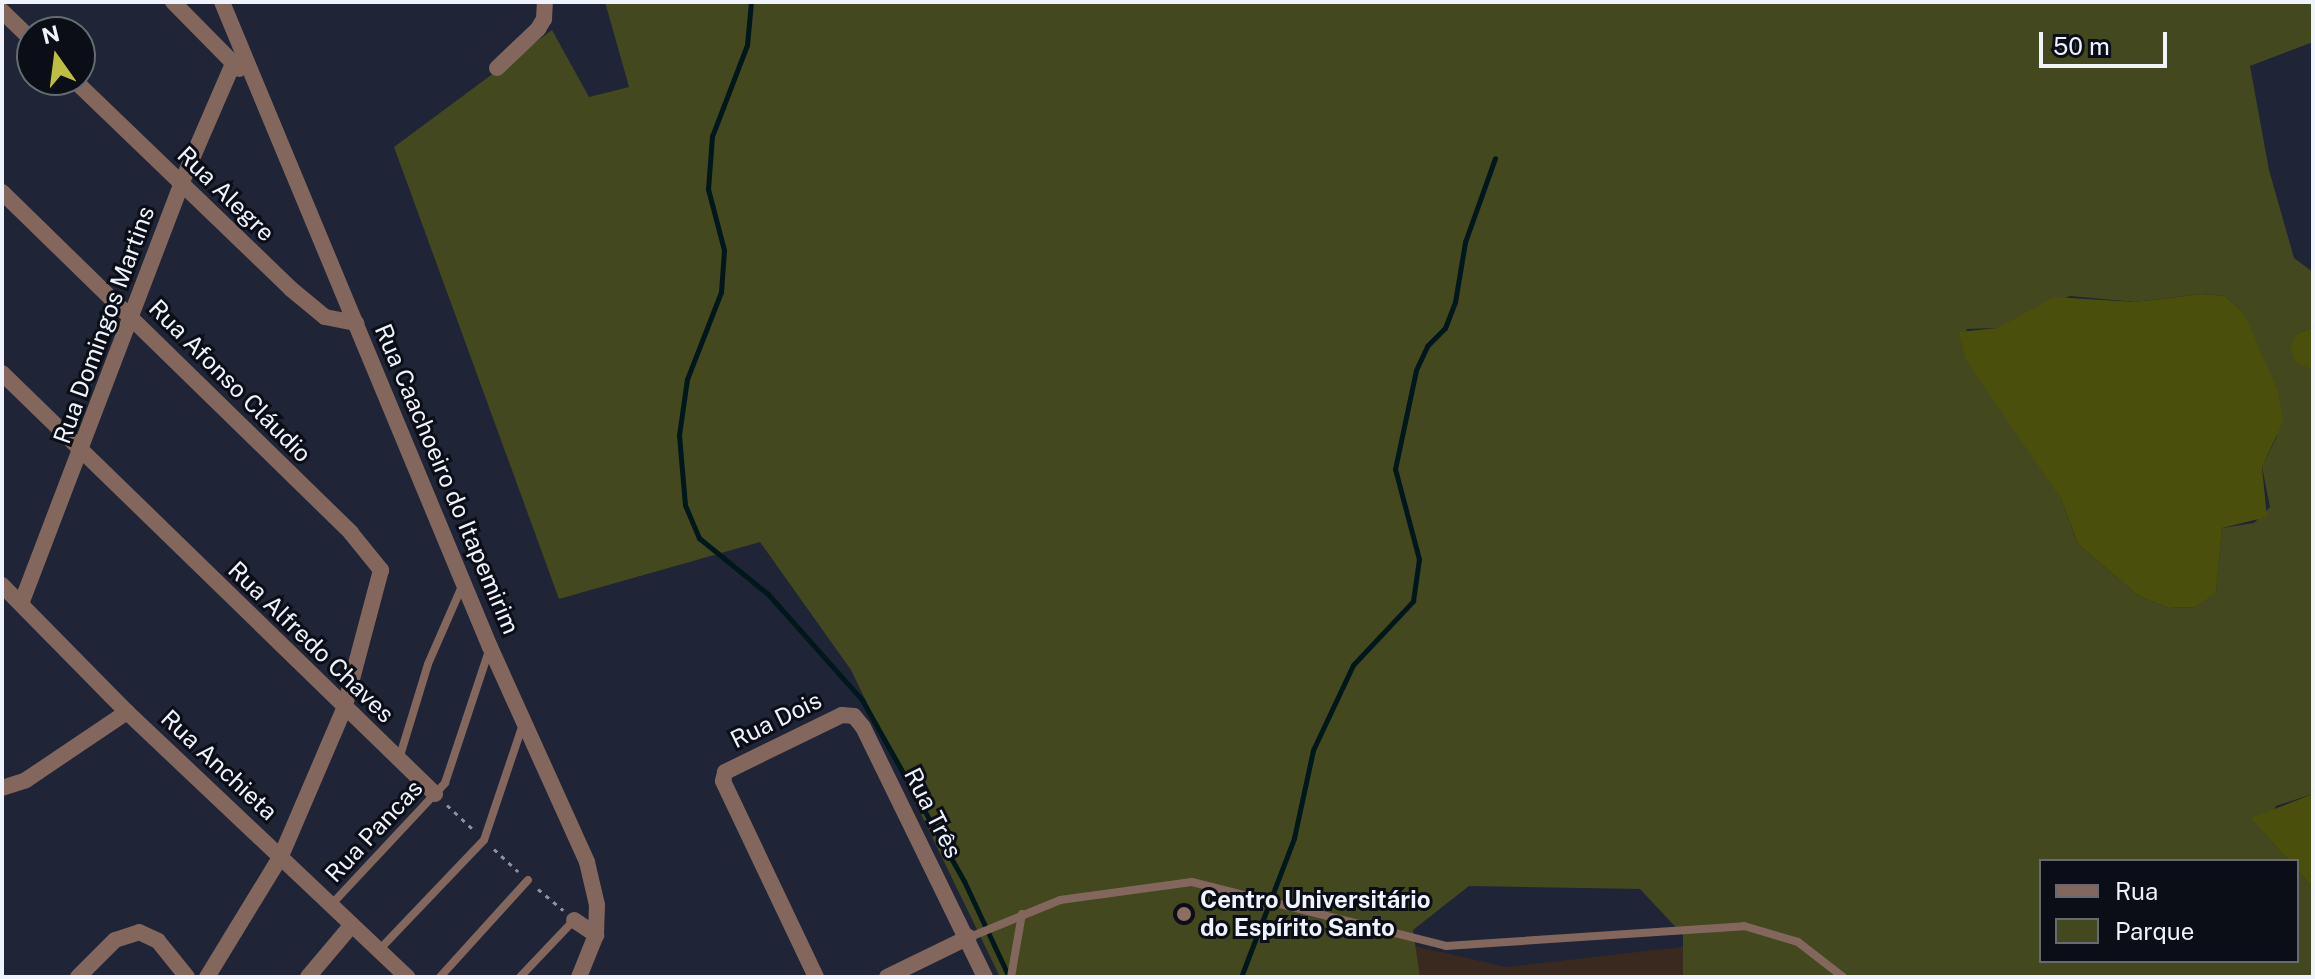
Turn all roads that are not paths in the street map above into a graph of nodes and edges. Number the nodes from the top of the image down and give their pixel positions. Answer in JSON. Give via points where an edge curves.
{"nodes":[{"id":1,"x":173,"y":2,"type":"edge"},
{"id":2,"x":222,"y":2,"type":"edge"},
{"id":3,"x":545,"y":2,"type":"edge"},
{"id":4,"x":233,"y":64,"type":"junction"},
{"id":5,"x":497,"y":68,"type":"dead end"},
{"id":6,"x":254,"y":84,"type":"junction"},
{"id":7,"x":90,"y":96,"type":"edge"},
{"id":8,"x":181,"y":184,"type":"junction"},
{"id":9,"x":2,"y":192,"type":"edge"},
{"id":10,"x":132,"y":317,"type":"junction"},
{"id":11,"x":356,"y":323,"type":"junction"},
{"id":12,"x":2,"y":373,"type":"edge"},
{"id":13,"x":83,"y":452,"type":"junction"},
{"id":14,"x":464,"y":582,"type":"junction"},
{"id":15,"x":2,"y":585,"type":"edge"},
{"id":16,"x":21,"y":604,"type":"junction"},
{"id":17,"x":490,"y":647,"type":"junction"},
{"id":18,"x":344,"y":709,"type":"junction"},
{"id":19,"x":127,"y":712,"type":"junction"},
{"id":20,"x":849,"y":715,"type":"joint"},
{"id":21,"x":524,"y":723,"type":"junction"},
{"id":22,"x":399,"y":760,"type":"junction"},
{"id":23,"x":2,"y":788,"type":"edge"},
{"id":24,"x":435,"y":794,"type":"junction"},
{"id":25,"x":281,"y":856,"type":"junction"},
{"id":26,"x":528,"y":880,"type":"road end"},
{"id":27,"x":331,"y":905,"type":"junction"},
{"id":28,"x":1022,"y":914,"type":"junction"},
{"id":29,"x":574,"y":920,"type":"joint"},
{"id":30,"x":351,"y":926,"type":"junction"},
{"id":31,"x":596,"y":935,"type":"junction"},
{"id":32,"x":969,"y":937,"type":"junction"},
{"id":33,"x":378,"y":951,"type":"junction"},
{"id":34,"x":403,"y":976,"type":"edge"},
{"id":35,"x":78,"y":977,"type":"edge"},
{"id":36,"x":187,"y":977,"type":"edge"},
{"id":37,"x":207,"y":977,"type":"edge"},
{"id":38,"x":308,"y":977,"type":"edge"},
{"id":39,"x":440,"y":977,"type":"edge"},
{"id":40,"x":520,"y":977,"type":"edge"},
{"id":41,"x":579,"y":977,"type":"edge"},
{"id":42,"x":816,"y":977,"type":"edge"},
{"id":43,"x":887,"y":977,"type":"edge"},
{"id":44,"x":985,"y":977,"type":"edge"},
{"id":45,"x":1011,"y":977,"type":"edge"},
{"id":46,"x":1843,"y":977,"type":"edge"}],
"edges":[{"from":1,"to":4,"type":"street"},
{"from":2,"to":6,"type":"street","name":"Rua Caachoeiro do Itapemirim"},
{"from":3,"to":5,"type":"street","via":[[538,29]]},
{"from":4,"to":6,"type":"street"},
{"from":4,"to":8,"type":"street","name":"Rua Domingos Martins"},
{"from":6,"to":11,"type":"street","name":"Rua Caachoeiro do Itapemirim"},
{"from":7,"to":8,"type":"street","name":"Rua Alegre"},
{"from":8,"to":10,"type":"street","name":"Rua Domingos Martins"},
{"from":8,"to":11,"type":"street","name":"Rua Alegre","via":[[311,306],[325,317]]},
{"from":9,"to":10,"type":"street","name":"Rua Afonso Cláudio"},
{"from":10,"to":13,"type":"street","name":"Rua Domingos Martins"},
{"from":10,"to":18,"type":"street","name":"Rua Afonso Cláudio","via":[[351,533],[383,577]]},
{"from":11,"to":14,"type":"street","name":"Rua Caachoeiro do Itapemirim"},
{"from":12,"to":13,"type":"street","name":"Rua Alfredo Chaves"},
{"from":13,"to":16,"type":"street","name":"Rua Domingos Martins"},
{"from":13,"to":18,"type":"street","name":"Rua Alfredo Chaves"},
{"from":14,"to":17,"type":"street","name":"Rua Caachoeiro do Itapemirim"},
{"from":14,"to":22,"type":"lane","via":[[428,664]]},
{"from":15,"to":16,"type":"street","name":"Rua Anchieta"},
{"from":16,"to":19,"type":"street","name":"Rua Anchieta"},
{"from":17,"to":21,"type":"street","name":"Rua Caachoeiro do Itapemirim"},
{"from":17,"to":24,"type":"lane","name":"Rua Pancas","via":[[449,774]]},
{"from":18,"to":22,"type":"street","name":"Rua Alfredo Chaves"},
{"from":18,"to":25,"type":"street"},
{"from":19,"to":23,"type":"street","via":[[26,780]]},
{"from":19,"to":25,"type":"street","name":"Rua Anchieta"},
{"from":20,"to":32,"type":"street","name":"Rua Três","via":[[863,727]]},
{"from":20,"to":42,"type":"street","name":"Rua Dois","via":[[725,772],[723,781]]},
{"from":21,"to":31,"type":"street","name":"Rua Caachoeiro do Itapemirim","via":[[587,862],[597,905]]},
{"from":21,"to":33,"type":"lane","via":[[484,840]]},
{"from":22,"to":24,"type":"street","name":"Rua Alfredo Chaves"},
{"from":24,"to":27,"type":"lane","name":"Rua Pancas"},
{"from":25,"to":27,"type":"street","name":"Rua Anchieta"},
{"from":25,"to":37,"type":"street"},
{"from":26,"to":39,"type":"lane"},
{"from":27,"to":30,"type":"street","name":"Rua Anchieta"},
{"from":28,"to":32,"type":"lane"},
{"from":28,"to":45,"type":"lane"},
{"from":28,"to":46,"type":"lane","via":[[1093,894],[1192,882],[1446,946],[1744,926],[1798,942]]},
{"from":29,"to":31,"type":"street"},
{"from":29,"to":40,"type":"lane"},
{"from":30,"to":33,"type":"street","name":"Rua Anchieta"},
{"from":30,"to":38,"type":"street"},
{"from":31,"to":41,"type":"street","name":"Rua Caachoeiro do Itapemirim"},
{"from":32,"to":43,"type":"street"},
{"from":32,"to":44,"type":"street","name":"Rua Três"},
{"from":33,"to":34,"type":"street","name":"Rua Anchieta"},
{"from":35,"to":36,"type":"street","via":[[127,933],[148,934]]}]}
